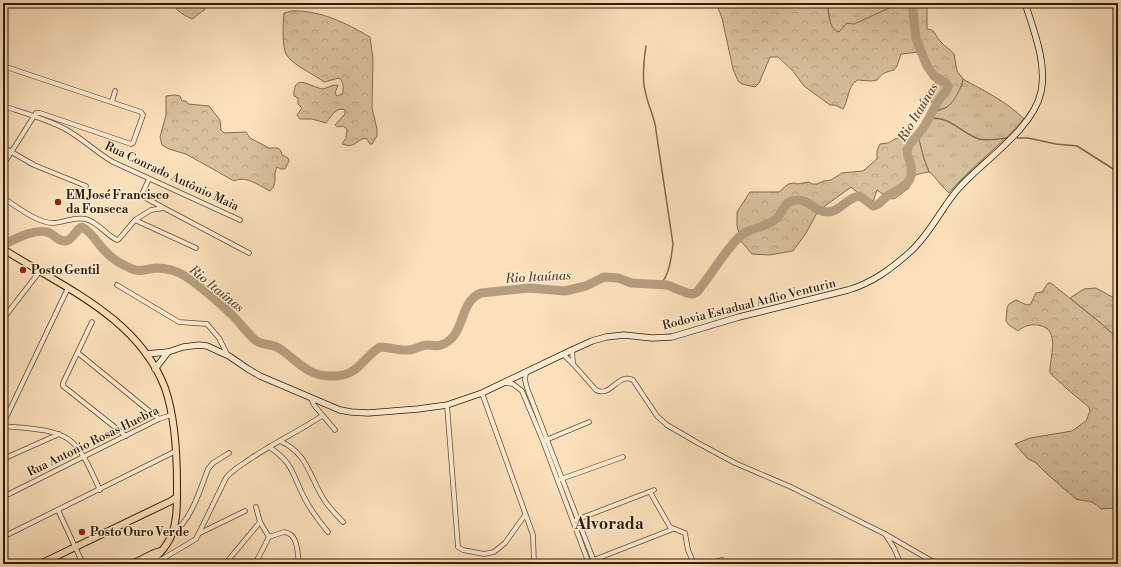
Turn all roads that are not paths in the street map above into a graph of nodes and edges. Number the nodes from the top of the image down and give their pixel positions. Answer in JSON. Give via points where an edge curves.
{"nodes":[{"id":1,"x":1025,"y":3,"type":"edge"},
{"id":2,"x":3,"y":66,"type":"edge"},
{"id":3,"x":115,"y":91,"type":"dead end"},
{"id":4,"x":112,"y":102,"type":"junction"},
{"id":5,"x":3,"y":106,"type":"edge"},
{"id":6,"x":33,"y":116,"type":"junction"},
{"id":7,"x":3,"y":147,"type":"edge"},
{"id":8,"x":12,"y":153,"type":"junction"},
{"id":9,"x":3,"y":166,"type":"edge"},
{"id":10,"x":149,"y":179,"type":"junction"},
{"id":11,"x":86,"y":186,"type":"dead end"},
{"id":12,"x":3,"y":198,"type":"edge"},
{"id":13,"x":164,"y":208,"type":"junction"},
{"id":14,"x":135,"y":220,"type":"junction"},
{"id":15,"x":240,"y":220,"type":"dead end"},
{"id":16,"x":196,"y":248,"type":"dead end"},
{"id":17,"x":5,"y":250,"type":"edge"},
{"id":18,"x":249,"y":253,"type":"dead end"},
{"id":19,"x":40,"y":271,"type":"junction"},
{"id":20,"x":117,"y":285,"type":"dead end"},
{"id":21,"x":68,"y":288,"type":"junction"},
{"id":22,"x":3,"y":320,"type":"edge"},
{"id":23,"x":92,"y":322,"type":"dead end"},
{"id":24,"x":572,"y":350,"type":"junction"},
{"id":25,"x":168,"y":352,"type":"junction"},
{"id":26,"x":78,"y":353,"type":"junction"},
{"id":27,"x":146,"y":354,"type":"junction"},
{"id":28,"x":563,"y":354,"type":"junction"},
{"id":29,"x":229,"y":356,"type":"junction"},
{"id":30,"x":573,"y":364,"type":"junction"},
{"id":31,"x":155,"y":369,"type":"junction"},
{"id":32,"x":526,"y":372,"type":"junction"},
{"id":33,"x":506,"y":383,"type":"junction"},
{"id":34,"x":482,"y":393,"type":"junction"},
{"id":35,"x":311,"y":398,"type":"junction"},
{"id":36,"x":447,"y":405,"type":"junction"},
{"id":37,"x":171,"y":415,"type":"junction"},
{"id":38,"x":322,"y":416,"type":"junction"},
{"id":39,"x":159,"y":419,"type":"junction"},
{"id":40,"x":589,"y":422,"type":"dead end"},
{"id":41,"x":3,"y":425,"type":"edge"},
{"id":42,"x":335,"y":430,"type":"dead end"},
{"id":43,"x":59,"y":434,"type":"junction"},
{"id":44,"x":126,"y":436,"type":"junction"},
{"id":45,"x":548,"y":439,"type":"junction"},
{"id":46,"x":280,"y":441,"type":"junction"},
{"id":47,"x":543,"y":441,"type":"junction"},
{"id":48,"x":269,"y":447,"type":"junction"},
{"id":49,"x":176,"y":451,"type":"junction"},
{"id":50,"x":230,"y":453,"type":"dead end"},
{"id":51,"x":83,"y":457,"type":"junction"},
{"id":52,"x":623,"y":457,"type":"dead end"},
{"id":53,"x":3,"y":459,"type":"edge"},
{"id":54,"x":562,"y":479,"type":"junction"},
{"id":55,"x":177,"y":480,"type":"junction"},
{"id":56,"x":558,"y":481,"type":"junction"},
{"id":57,"x":100,"y":490,"type":"junction"},
{"id":58,"x":4,"y":495,"type":"edge"},
{"id":59,"x":177,"y":497,"type":"junction"},
{"id":60,"x":162,"y":505,"type":"junction"},
{"id":61,"x":256,"y":507,"type":"dead end"},
{"id":62,"x":58,"y":510,"type":"junction"},
{"id":63,"x":245,"y":512,"type":"dead end"},
{"id":64,"x":525,"y":515,"type":"junction"},
{"id":65,"x":578,"y":520,"type":"junction"},
{"id":66,"x":260,"y":522,"type":"junction"},
{"id":67,"x":343,"y":522,"type":"dead end"},
{"id":68,"x":573,"y":522,"type":"junction"},
{"id":69,"x":673,"y":529,"type":"junction"},
{"id":70,"x":173,"y":532,"type":"junction"},
{"id":71,"x":328,"y":532,"type":"dead end"},
{"id":72,"x":200,"y":533,"type":"junction"},
{"id":73,"x":884,"y":534,"type":"junction"},
{"id":74,"x":3,"y":537,"type":"edge"},
{"id":75,"x":269,"y":537,"type":"junction"},
{"id":76,"x":75,"y":547,"type":"junction"},
{"id":77,"x":722,"y":560,"type":"dead end"},
{"id":78,"x":594,"y":562,"type":"edge"},
{"id":79,"x":932,"y":562,"type":"edge"},
{"id":80,"x":144,"y":563,"type":"edge"},
{"id":81,"x":589,"y":563,"type":"edge"},
{"id":82,"x":40,"y":564,"type":"edge"},
{"id":83,"x":83,"y":564,"type":"edge"},
{"id":84,"x":132,"y":564,"type":"edge"},
{"id":85,"x":151,"y":564,"type":"edge"},
{"id":86,"x":226,"y":564,"type":"edge"},
{"id":87,"x":255,"y":564,"type":"edge"},
{"id":88,"x":299,"y":564,"type":"edge"},
{"id":89,"x":534,"y":564,"type":"edge"},
{"id":90,"x":694,"y":564,"type":"edge"},
{"id":91,"x":708,"y":564,"type":"edge"},
{"id":92,"x":901,"y":564,"type":"edge"},
{"id":93,"x":937,"y":564,"type":"edge"}],
"edges":[{"from":1,"to":24,"type":"main road","name":"Rodovia Estadual Atílio Venturin","via":[[1042,68],[1041,92],[1033,112],[1018,131],[959,188],[924,238],[887,270],[870,282],[848,290],[739,317],[681,335],[662,338],[615,336],[592,341]]},
{"from":2,"to":4,"type":"street"},
{"from":3,"to":4,"type":"street"},
{"from":4,"to":6,"type":"street","via":[[141,112],[143,116],[133,143],[40,113]]},
{"from":5,"to":6,"type":"street"},
{"from":6,"to":8,"type":"street"},
{"from":6,"to":10,"type":"street","name":"Rua Conrado Antônio Maia","via":[[69,131],[113,162]]},
{"from":7,"to":8,"type":"street"},
{"from":8,"to":9,"type":"street"},
{"from":8,"to":11,"type":"street"},
{"from":10,"to":13,"type":"street","via":[[142,196]]},
{"from":10,"to":15,"type":"street","name":"Rua Conrado Antônio Maia"},
{"from":12,"to":14,"type":"street","via":[[31,216],[49,222],[76,218],[92,221],[117,240]]},
{"from":13,"to":14,"type":"street","via":[[150,210]]},
{"from":13,"to":18,"type":"street"},
{"from":14,"to":16,"type":"street"},
{"from":17,"to":19,"type":"main road"},
{"from":19,"to":21,"type":"main road"},
{"from":19,"to":22,"type":"street"},
{"from":20,"to":29,"type":"street","via":[[179,322],[207,324]]},
{"from":21,"to":27,"type":"main road","via":[[96,305],[120,325]]},
{"from":21,"to":41,"type":"street"},
{"from":23,"to":26,"type":"street"},
{"from":24,"to":28,"type":"main road","name":"Rodovia Estadual Atílio Venturin"},
{"from":24,"to":30,"type":"street"},
{"from":25,"to":27,"type":"main road","name":"Rodovia Estadual Atílio Venturin"},
{"from":25,"to":29,"type":"main road","name":"Rodovia Estadual Atílio Venturin","via":[[199,345]]},
{"from":25,"to":31,"type":"main road"},
{"from":26,"to":39,"type":"street"},
{"from":26,"to":44,"type":"street","via":[[63,383],[65,388]]},
{"from":27,"to":31,"type":"main road"},
{"from":28,"to":30,"type":"street"},
{"from":28,"to":32,"type":"main road","name":"Rodovia Estadual Atílio Venturin"},
{"from":29,"to":35,"type":"main road","name":"Rodovia Estadual Atílio Venturin","via":[[260,376]]},
{"from":30,"to":73,"type":"street","via":[[599,392],[606,391],[625,378],[633,380],[656,416],[667,425],[736,463],[791,487]]},
{"from":31,"to":37,"type":"main road","via":[[164,388]]},
{"from":32,"to":33,"type":"main road","name":"Rodovia Estadual Atílio Venturin"},
{"from":32,"to":45,"type":"street","via":[[527,388]]},
{"from":33,"to":34,"type":"main road","name":"Rodovia Estadual Atílio Venturin"},
{"from":33,"to":47,"type":"street","via":[[513,384],[522,391]]},
{"from":34,"to":36,"type":"main road","name":"Rodovia Estadual Atílio Venturin"},
{"from":34,"to":64,"type":"street"},
{"from":35,"to":36,"type":"main road","name":"Rodovia Estadual Atílio Venturin","via":[[351,412],[386,412]]},
{"from":35,"to":38,"type":"street"},
{"from":36,"to":64,"type":"street","via":[[458,547],[484,554],[494,552],[505,543]]},
{"from":37,"to":39,"type":"street","name":"Rua Antonio Rosas Huebra"},
{"from":37,"to":49,"type":"main road"},
{"from":38,"to":42,"type":"street"},
{"from":38,"to":46,"type":"street"},
{"from":39,"to":44,"type":"street","name":"Rua Antonio Rosas Huebra"},
{"from":40,"to":45,"type":"street"},
{"from":41,"to":43,"type":"street"},
{"from":43,"to":51,"type":"street","via":[[73,443]]},
{"from":43,"to":53,"type":"street"},
{"from":44,"to":51,"type":"street","name":"Rua Antonio Rosas Huebra"},
{"from":45,"to":47,"type":"street"},
{"from":45,"to":54,"type":"street"},
{"from":46,"to":48,"type":"street"},
{"from":46,"to":67,"type":"street","via":[[299,453],[326,503]]},
{"from":47,"to":56,"type":"street"},
{"from":48,"to":71,"type":"street","via":[[286,461],[306,501]]},
{"from":48,"to":72,"type":"street","via":[[226,478]]},
{"from":49,"to":55,"type":"main road"},
{"from":49,"to":57,"type":"street"},
{"from":50,"to":70,"type":"street","via":[[208,469],[188,518]]},
{"from":51,"to":57,"type":"street"},
{"from":51,"to":58,"type":"street","name":"Rua Antonio Rosas Huebra"},
{"from":52,"to":54,"type":"street"},
{"from":54,"to":56,"type":"street"},
{"from":54,"to":65,"type":"street"},
{"from":55,"to":59,"type":"main road"},
{"from":55,"to":60,"type":"main road","via":[[172,495]]},
{"from":56,"to":68,"type":"street"},
{"from":57,"to":62,"type":"street"},
{"from":59,"to":60,"type":"main road"},
{"from":59,"to":70,"type":"main road"},
{"from":60,"to":76,"type":"main road"},
{"from":61,"to":66,"type":"street"},
{"from":62,"to":74,"type":"street"},
{"from":62,"to":76,"type":"street"},
{"from":63,"to":72,"type":"street"},
{"from":64,"to":89,"type":"street","via":[[533,535]]},
{"from":65,"to":68,"type":"street"},
{"from":65,"to":69,"type":"street","via":[[652,491],[669,526]]},
{"from":65,"to":78,"type":"street"},
{"from":66,"to":75,"type":"street"},
{"from":66,"to":86,"type":"street"},
{"from":68,"to":81,"type":"street"},
{"from":69,"to":78,"type":"street"},
{"from":69,"to":90,"type":"street","via":[[685,533]]},
{"from":70,"to":80,"type":"main road","via":[[170,541],[158,556]]},
{"from":72,"to":85,"type":"street","via":[[194,541]]},
{"from":73,"to":79,"type":"street"},
{"from":73,"to":92,"type":"street"},
{"from":75,"to":87,"type":"street"},
{"from":75,"to":88,"type":"street","via":[[284,532],[292,535],[296,543]]},
{"from":76,"to":82,"type":"main road"},
{"from":76,"to":83,"type":"street"},
{"from":77,"to":91,"type":"street"},
{"from":78,"to":81,"type":"street"},
{"from":79,"to":93,"type":"street"},
{"from":80,"to":84,"type":"main road"}]}
